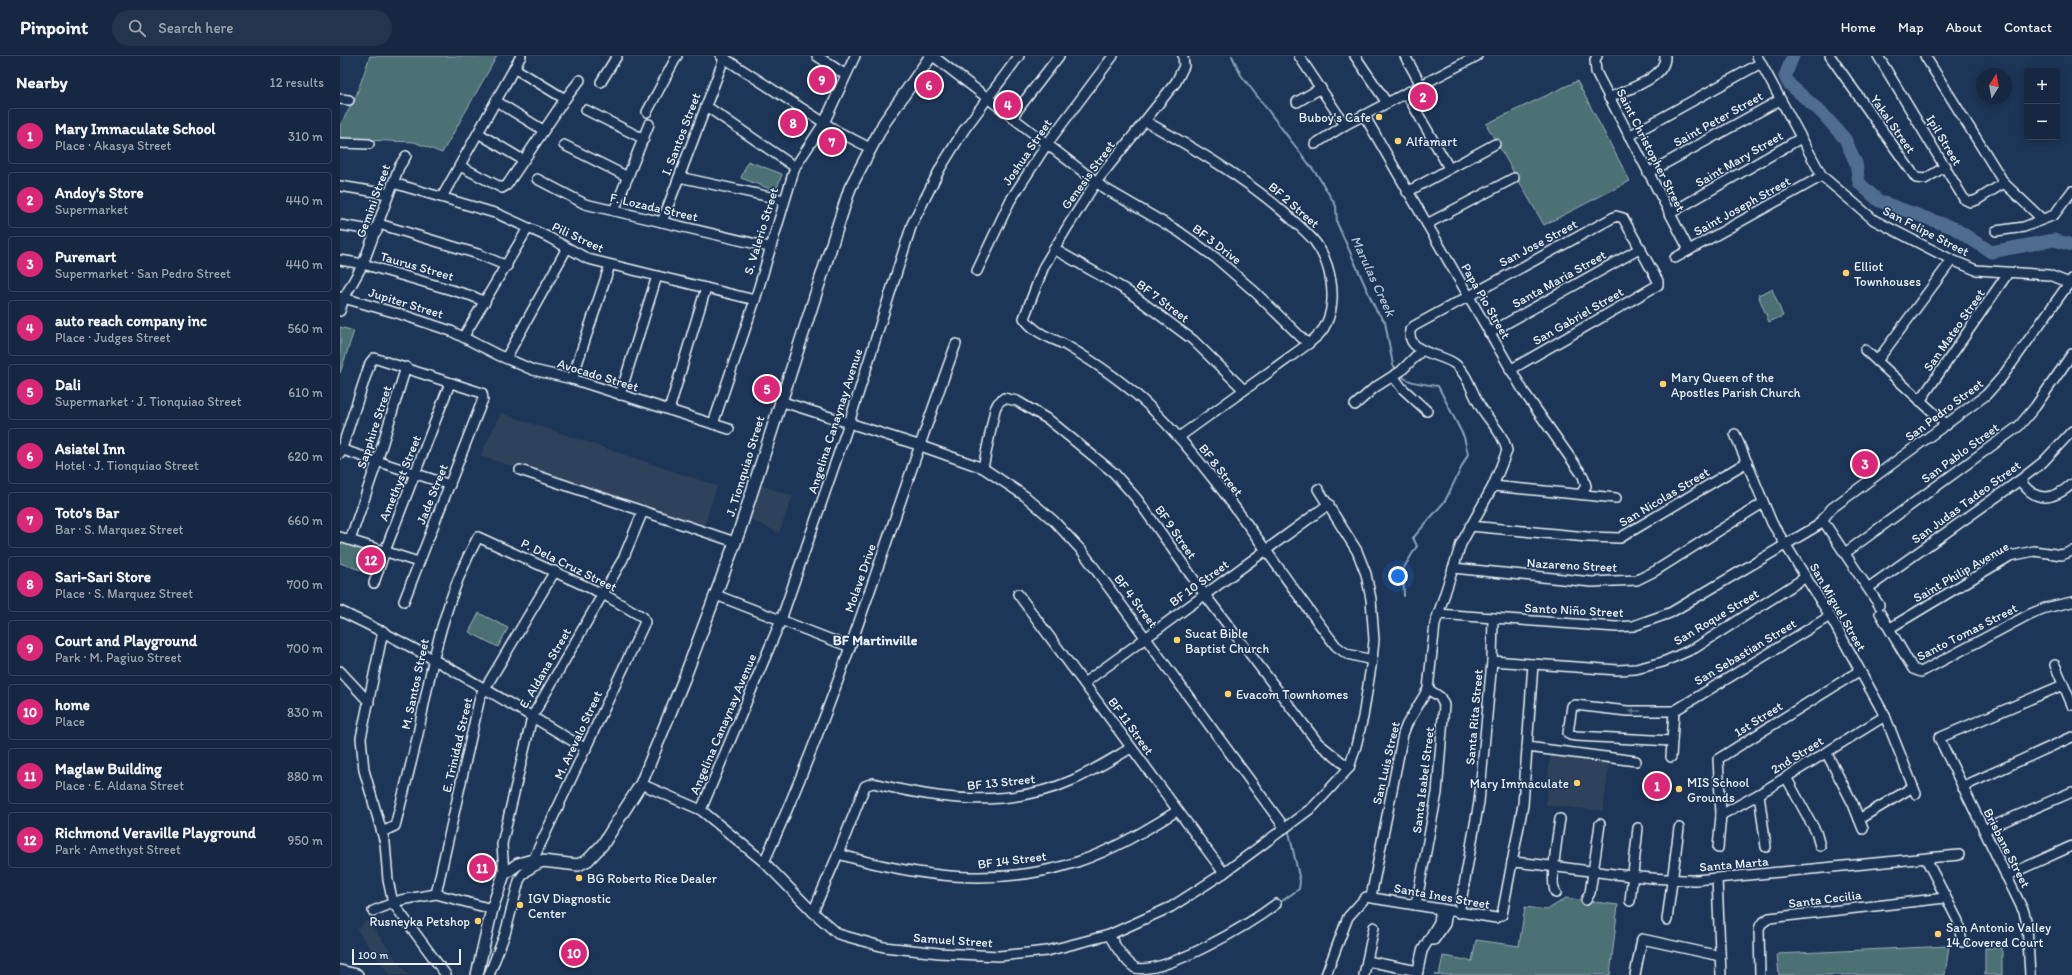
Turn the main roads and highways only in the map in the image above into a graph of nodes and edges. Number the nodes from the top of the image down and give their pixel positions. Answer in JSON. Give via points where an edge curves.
{"nodes":[{"id":1,"x":932,"y":56,"type":"edge"},
{"id":2,"x":340,"y":971,"type":"edge"},
{"id":3,"x":477,"y":973,"type":"edge"},
{"id":4,"x":353,"y":975,"type":"edge"}],
"edges":[{"from":1,"to":3,"type":"main road","name":"J. Tionquiao Street","via":[[884,123],[850,188],[736,542],[641,784],[618,824],[595,854],[582,864],[539,860],[508,870],[492,909]]},
{"from":2,"to":4,"type":"main road"}]}
